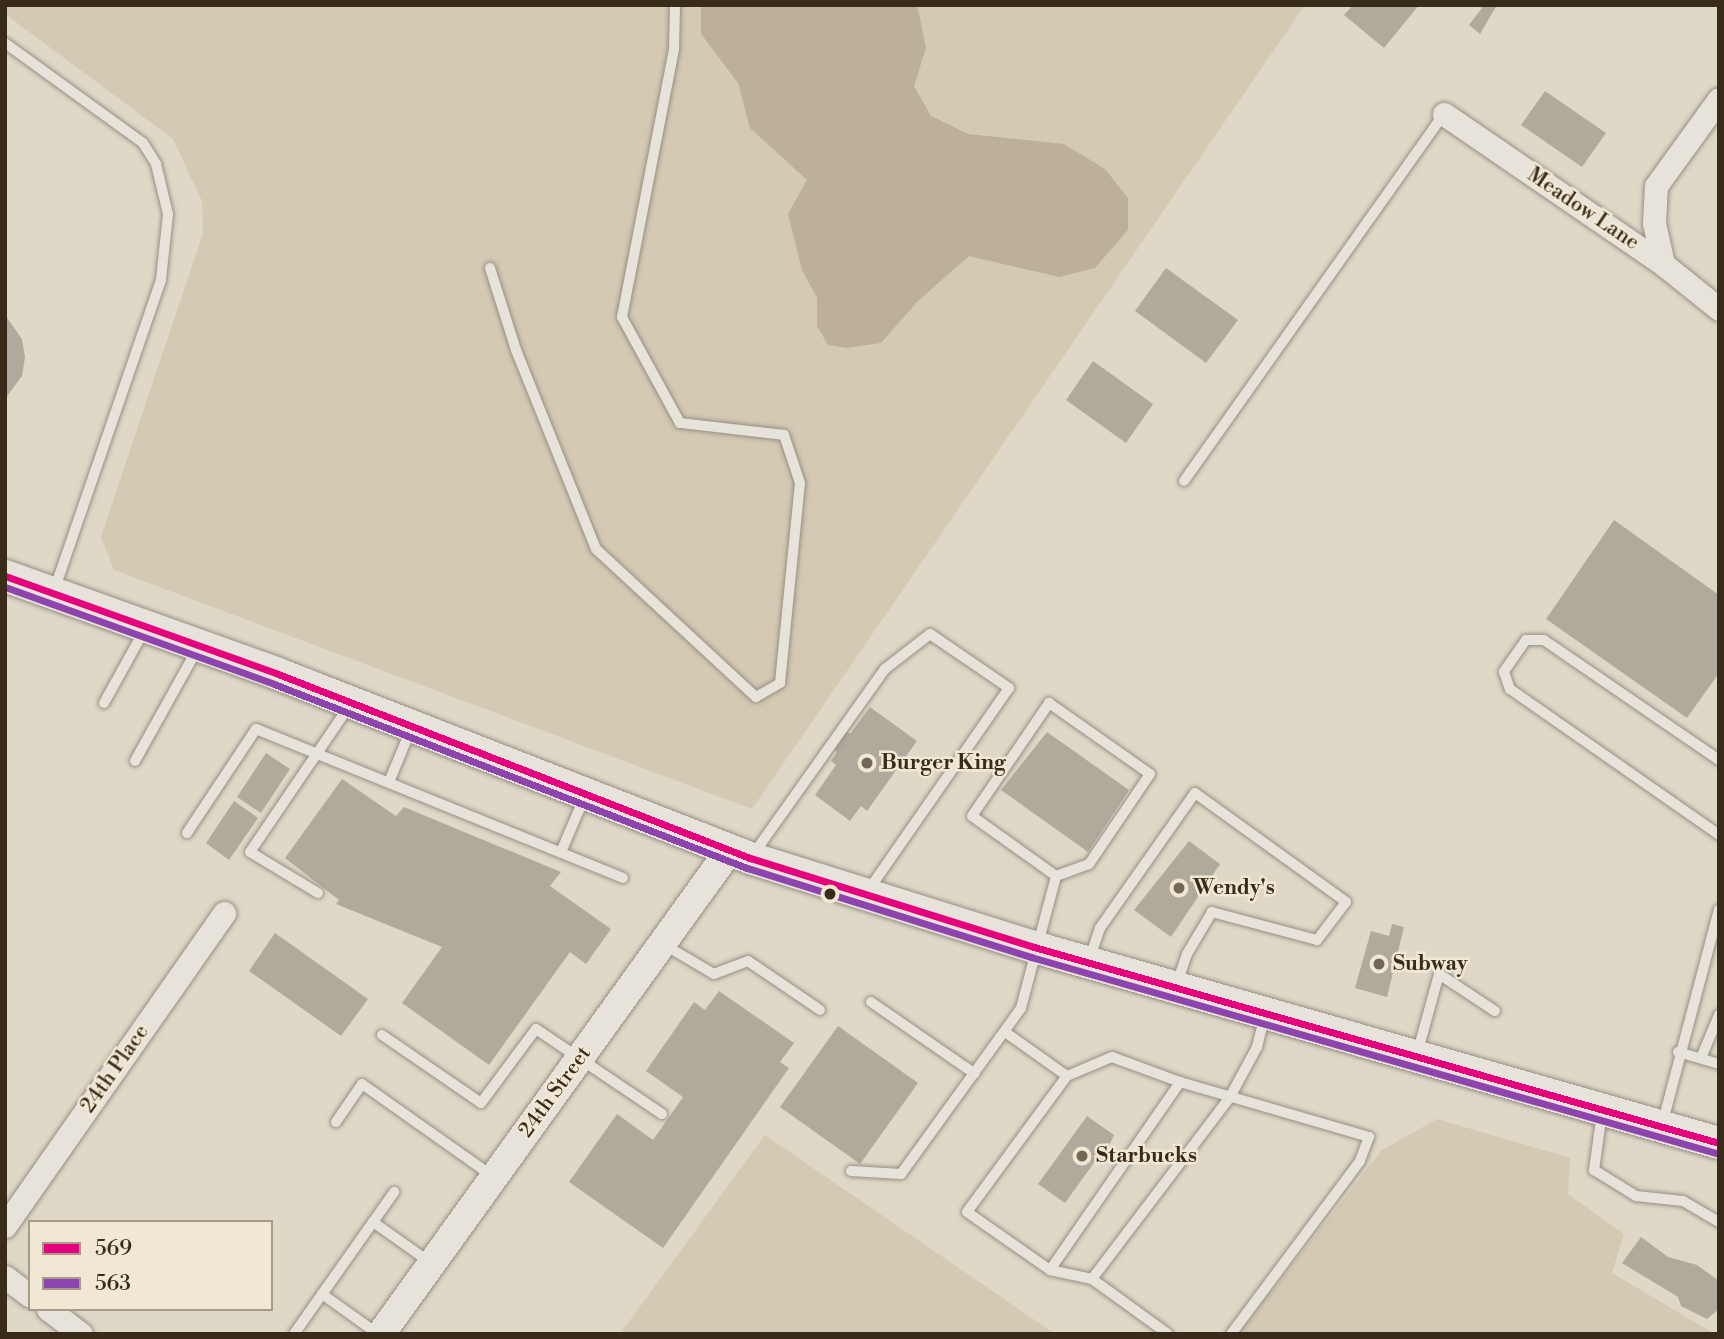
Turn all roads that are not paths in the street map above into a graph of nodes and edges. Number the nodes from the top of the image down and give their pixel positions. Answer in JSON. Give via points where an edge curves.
{"nodes":[{"id":1,"x":675,"y":5,"type":"edge"},
{"id":2,"x":5,"y":43,"type":"edge"},
{"id":3,"x":1719,"y":99,"type":"edge"},
{"id":4,"x":1444,"y":114,"type":"joint"},
{"id":5,"x":1663,"y":264,"type":"junction"},
{"id":6,"x":490,"y":268,"type":"dead end"},
{"id":7,"x":1719,"y":309,"type":"edge"},
{"id":8,"x":1184,"y":481,"type":"dead end"},
{"id":9,"x":5,"y":576,"type":"edge"},
{"id":10,"x":53,"y":593,"type":"junction"},
{"id":11,"x":146,"y":626,"type":"junction"},
{"id":12,"x":199,"y":645,"type":"junction"},
{"id":13,"x":352,"y":702,"type":"junction"},
{"id":14,"x":104,"y":703,"type":"dead end"},
{"id":15,"x":412,"y":727,"type":"junction"},
{"id":16,"x":317,"y":753,"type":"junction"},
{"id":17,"x":1719,"y":760,"type":"edge"},
{"id":18,"x":135,"y":761,"type":"dead end"},
{"id":19,"x":388,"y":782,"type":"junction"},
{"id":20,"x":585,"y":795,"type":"junction"},
{"id":21,"x":187,"y":833,"type":"dead end"},
{"id":22,"x":1719,"y":835,"type":"edge"},
{"id":23,"x":561,"y":852,"type":"junction"},
{"id":24,"x":739,"y":855,"type":"junction"},
{"id":25,"x":1056,"y":876,"type":"junction"},
{"id":26,"x":623,"y":878,"type":"dead end"},
{"id":27,"x":318,"y":893,"type":"dead end"},
{"id":28,"x":866,"y":894,"type":"junction"},
{"id":29,"x":1719,"y":909,"type":"edge"},
{"id":30,"x":225,"y":913,"type":"dead end"},
{"id":31,"x":663,"y":944,"type":"junction"},
{"id":32,"x":1034,"y":947,"type":"junction"},
{"id":33,"x":1088,"y":961,"type":"junction"},
{"id":34,"x":1176,"y":986,"type":"junction"},
{"id":35,"x":871,"y":1002,"type":"dead end"},
{"id":36,"x":820,"y":1010,"type":"dead end"},
{"id":37,"x":1495,"y":1011,"type":"dead end"},
{"id":38,"x":1266,"y":1013,"type":"junction"},
{"id":39,"x":1719,"y":1014,"type":"edge"},
{"id":40,"x":1005,"y":1032,"type":"junction"},
{"id":41,"x":382,"y":1035,"type":"dead end"},
{"id":42,"x":1678,"y":1052,"type":"junction"},
{"id":43,"x":1416,"y":1056,"type":"junction"},
{"id":44,"x":1701,"y":1058,"type":"junction"},
{"id":45,"x":579,"y":1059,"type":"junction"},
{"id":46,"x":1719,"y":1064,"type":"edge"},
{"id":47,"x":975,"y":1074,"type":"junction"},
{"id":48,"x":1067,"y":1076,"type":"junction"},
{"id":49,"x":1180,"y":1082,"type":"junction"},
{"id":50,"x":1230,"y":1097,"type":"junction"},
{"id":51,"x":1602,"y":1110,"type":"junction"},
{"id":52,"x":662,"y":1114,"type":"dead end"},
{"id":53,"x":336,"y":1122,"type":"dead end"},
{"id":54,"x":1662,"y":1128,"type":"junction"},
{"id":55,"x":1719,"y":1143,"type":"edge"},
{"id":56,"x":851,"y":1171,"type":"dead end"},
{"id":57,"x":494,"y":1177,"type":"junction"},
{"id":58,"x":394,"y":1192,"type":"dead end"},
{"id":59,"x":373,"y":1222,"type":"junction"},
{"id":60,"x":1719,"y":1222,"type":"edge"},
{"id":61,"x":5,"y":1226,"type":"edge"},
{"id":62,"x":431,"y":1264,"type":"junction"},
{"id":63,"x":1050,"y":1270,"type":"junction"},
{"id":64,"x":5,"y":1278,"type":"edge"},
{"id":65,"x":1092,"y":1279,"type":"junction"},
{"id":66,"x":322,"y":1294,"type":"junction"},
{"id":67,"x":28,"y":1295,"type":"edge"},
{"id":68,"x":50,"y":1311,"type":"edge"},
{"id":69,"x":71,"y":1331,"type":"edge"},
{"id":70,"x":294,"y":1334,"type":"edge"},
{"id":71,"x":379,"y":1334,"type":"edge"},
{"id":72,"x":1168,"y":1334,"type":"edge"},
{"id":73,"x":1231,"y":1334,"type":"edge"}],
"edges":[{"from":1,"to":6,"type":"lane","via":[[674,50],[622,317],[680,423],[784,435],[800,483],[780,683],[756,697],[596,549],[516,350]]},
{"from":2,"to":10,"type":"lane","via":[[143,143],[156,164],[168,214],[161,280]]},
{"from":3,"to":5,"type":"street","via":[[1656,186],[1654,223]]},
{"from":4,"to":5,"type":"street","name":"Meadow Lane"},
{"from":4,"to":8,"type":"lane"},
{"from":5,"to":7,"type":"street","name":"Meadow Lane"},
{"from":9,"to":10,"type":"main road"},
{"from":10,"to":11,"type":"main road"},
{"from":11,"to":12,"type":"main road"},
{"from":11,"to":14,"type":"lane"},
{"from":12,"to":13,"type":"main road"},
{"from":12,"to":18,"type":"lane"},
{"from":13,"to":15,"type":"main road"},
{"from":13,"to":16,"type":"lane"},
{"from":15,"to":19,"type":"lane"},
{"from":15,"to":20,"type":"main road"},
{"from":16,"to":19,"type":"lane"},
{"from":16,"to":21,"type":"lane","via":[[256,729]]},
{"from":16,"to":27,"type":"lane","via":[[250,852]]},
{"from":17,"to":22,"type":"lane","via":[[1544,640],[1525,640],[1504,672],[1510,689]]},
{"from":19,"to":23,"type":"lane"},
{"from":20,"to":23,"type":"lane"},
{"from":20,"to":24,"type":"main road"},
{"from":23,"to":26,"type":"lane"},
{"from":24,"to":28,"type":"main road"},
{"from":24,"to":28,"type":"lane","via":[[885,669],[930,634],[1009,688]]},
{"from":24,"to":31,"type":"street","name":"24th Street"},
{"from":25,"to":25,"type":"lane","via":[[1089,864],[1150,774],[1049,703],[972,816]]},
{"from":25,"to":32,"type":"lane"},
{"from":28,"to":32,"type":"main road"},
{"from":29,"to":42,"type":"lane"},
{"from":30,"to":61,"type":"street","name":"24th Place"},
{"from":31,"to":36,"type":"lane","via":[[714,974],[748,961]]},
{"from":31,"to":45,"type":"street","name":"24th Street"},
{"from":32,"to":33,"type":"main road"},
{"from":32,"to":40,"type":"lane","via":[[1021,1007]]},
{"from":33,"to":34,"type":"main road"},
{"from":33,"to":34,"type":"lane","via":[[1100,928],[1195,793],[1346,902],[1317,940],[1212,912],[1186,954]]},
{"from":34,"to":38,"type":"main road"},
{"from":35,"to":47,"type":"lane"},
{"from":37,"to":43,"type":"lane","via":[[1439,974]]},
{"from":38,"to":43,"type":"main road"},
{"from":38,"to":50,"type":"lane","via":[[1257,1048]]},
{"from":39,"to":44,"type":"lane"},
{"from":40,"to":47,"type":"lane"},
{"from":40,"to":48,"type":"lane"},
{"from":41,"to":45,"type":"lane","via":[[481,1103],[536,1029]]},
{"from":42,"to":44,"type":"lane"},
{"from":42,"to":54,"type":"lane"},
{"from":43,"to":51,"type":"main road"},
{"from":44,"to":46,"type":"lane"},
{"from":45,"to":52,"type":"lane"},
{"from":45,"to":57,"type":"street","name":"24th Street"},
{"from":47,"to":56,"type":"lane","via":[[901,1174]]},
{"from":48,"to":49,"type":"lane","via":[[1112,1057]]},
{"from":48,"to":63,"type":"lane","via":[[967,1212]]},
{"from":49,"to":50,"type":"lane"},
{"from":49,"to":63,"type":"lane"},
{"from":50,"to":65,"type":"lane"},
{"from":50,"to":73,"type":"lane","via":[[1369,1137],[1360,1161]]},
{"from":51,"to":54,"type":"main road"},
{"from":51,"to":60,"type":"lane","via":[[1594,1170],[1636,1196],[1683,1201]]},
{"from":53,"to":57,"type":"lane","via":[[362,1084]]},
{"from":54,"to":55,"type":"main road"},
{"from":57,"to":62,"type":"street","name":"24th Street"},
{"from":58,"to":59,"type":"lane"},
{"from":59,"to":62,"type":"lane"},
{"from":59,"to":66,"type":"lane"},
{"from":62,"to":71,"type":"street","name":"24th Street"},
{"from":63,"to":65,"type":"lane"},
{"from":64,"to":67,"type":"street"},
{"from":65,"to":72,"type":"lane"},
{"from":66,"to":70,"type":"lane"},
{"from":66,"to":71,"type":"lane"},
{"from":68,"to":69,"type":"street"}]}
